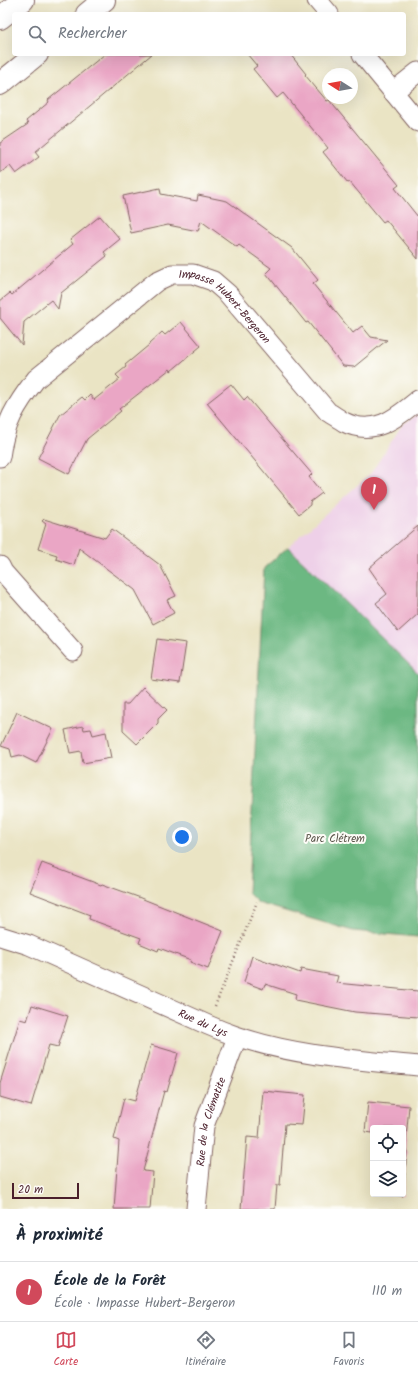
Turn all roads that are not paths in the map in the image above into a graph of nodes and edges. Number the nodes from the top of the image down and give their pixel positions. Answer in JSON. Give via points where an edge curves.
{"nodes":[{"id":1,"x":22,"y":0,"type":"edge"},
{"id":2,"x":104,"y":0,"type":"edge"},
{"id":3,"x":317,"y":0,"type":"edge"},
{"id":4,"x":89,"y":12,"type":"edge"},
{"id":5,"x":327,"y":12,"type":"edge"},
{"id":6,"x":0,"y":18,"type":"edge"},
{"id":7,"x":35,"y":56,"type":"edge"},
{"id":8,"x":364,"y":56,"type":"edge"},
{"id":9,"x":418,"y":72,"type":"edge"},
{"id":10,"x":0,"y":84,"type":"edge"},
{"id":11,"x":393,"y":92,"type":"junction"},
{"id":12,"x":418,"y":122,"type":"edge"},
{"id":13,"x":418,"y":400,"type":"edge"},
{"id":14,"x":0,"y":457,"type":"edge"},
{"id":15,"x":0,"y":566,"type":"edge"},
{"id":16,"x":73,"y":651,"type":"dead end"},
{"id":17,"x":0,"y":936,"type":"edge"},
{"id":18,"x":237,"y":1037,"type":"junction"},
{"id":19,"x":418,"y":1066,"type":"edge"},
{"id":20,"x":196,"y":1209,"type":"edge"}],
"edges":[{"from":1,"to":6,"type":"street"},
{"from":2,"to":4,"type":"street"},
{"from":3,"to":5,"type":"street"},
{"from":7,"to":10,"type":"street"},
{"from":8,"to":11,"type":"street"},
{"from":9,"to":11,"type":"street"},
{"from":11,"to":12,"type":"street"},
{"from":13,"to":14,"type":"street","name":"Impasse Hubert-Bergeron","via":[[400,415],[380,426],[363,428],[345,422],[328,412],[228,294],[213,281],[193,274],[172,274],[157,281],[36,379],[10,416],[1,444]]},
{"from":15,"to":16,"type":"street"},
{"from":17,"to":18,"type":"street","name":"Rue du Lys","via":[[29,945]]},
{"from":18,"to":19,"type":"street","name":"Rue du Lys","via":[[277,1047],[353,1060]]},
{"from":18,"to":20,"type":"street","name":"Rue de la Clématite","via":[[204,1126]]}]}
